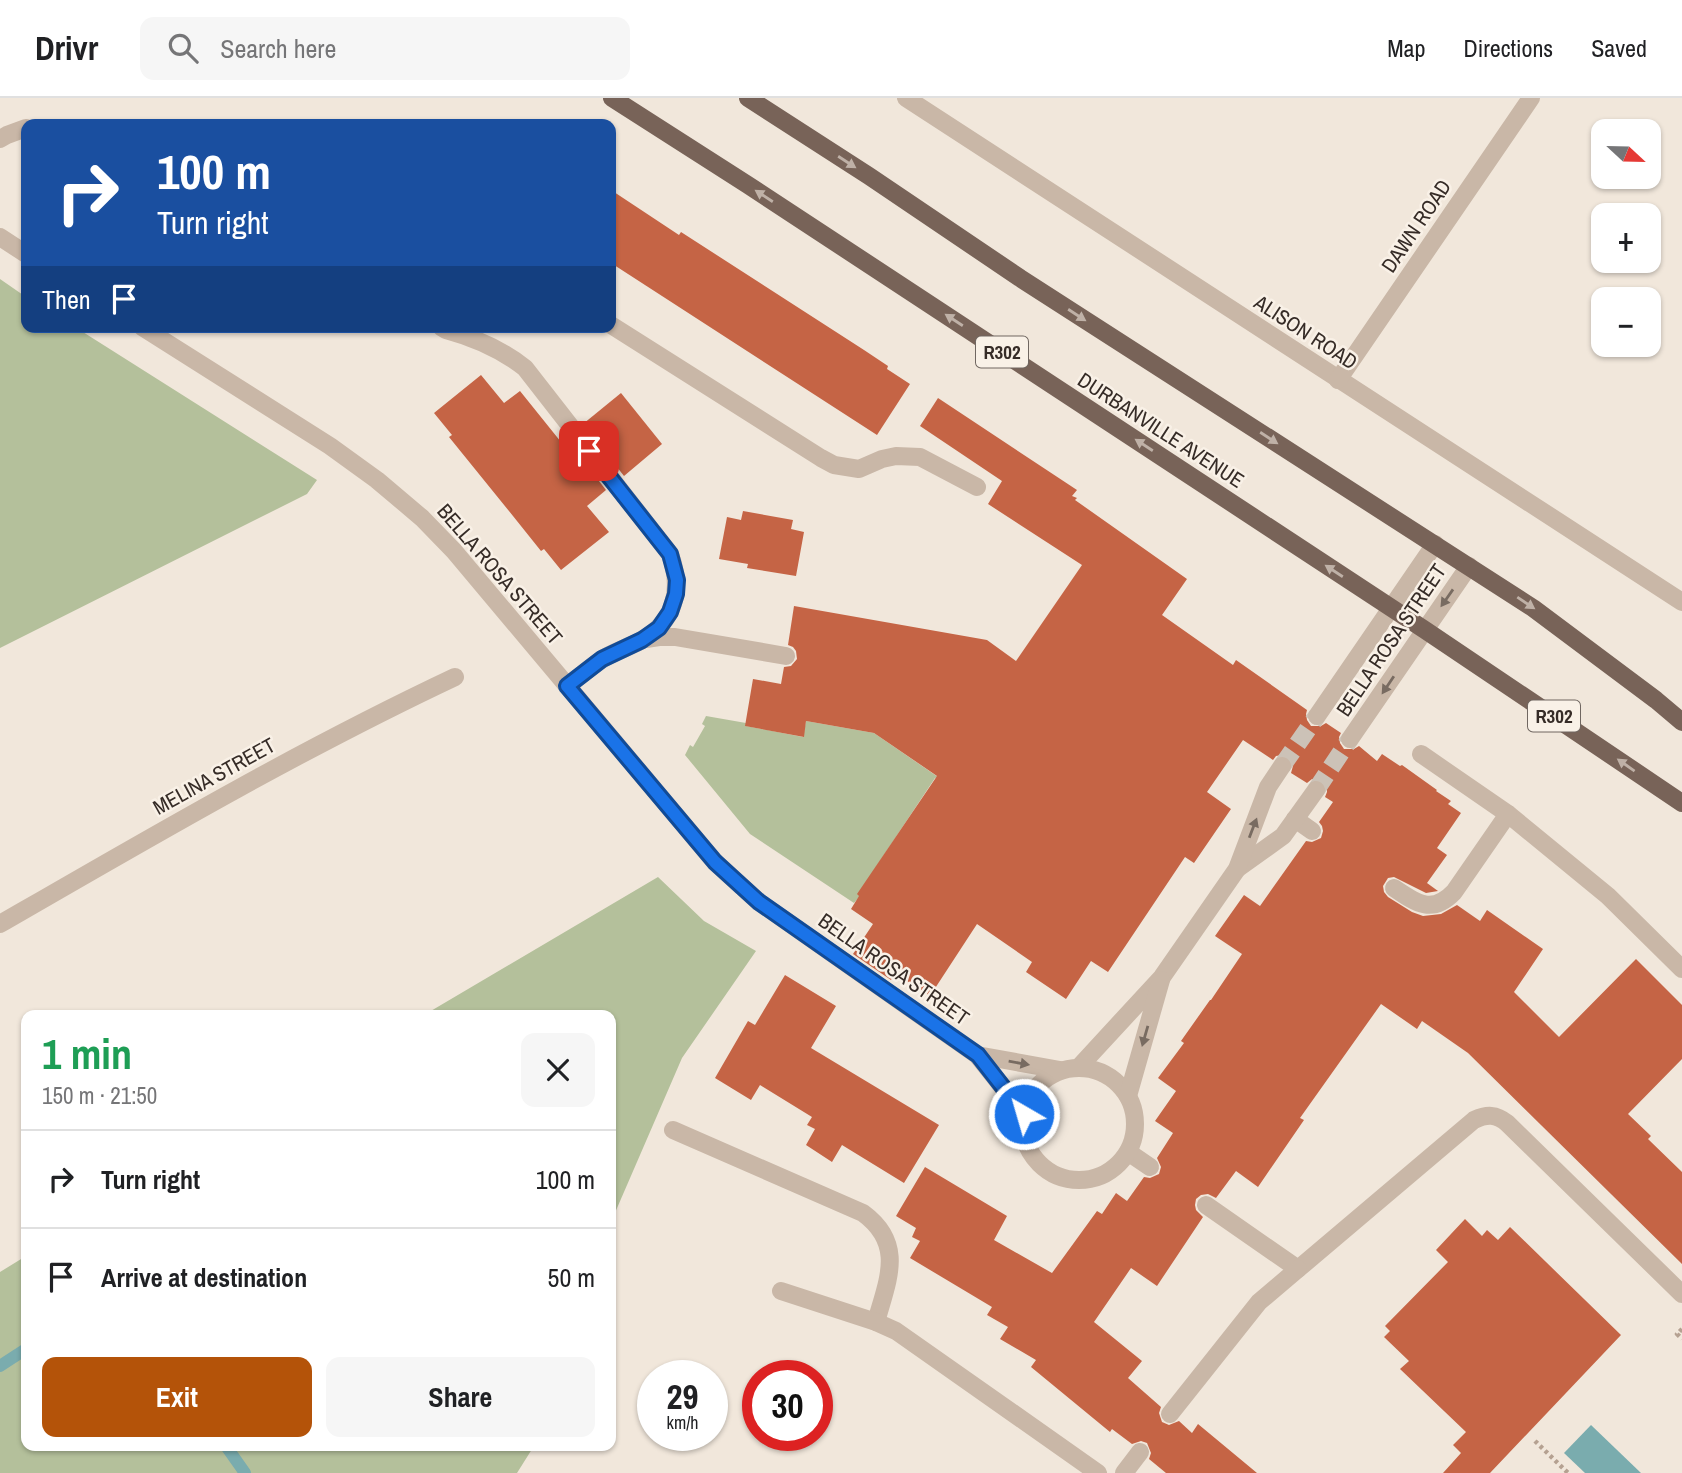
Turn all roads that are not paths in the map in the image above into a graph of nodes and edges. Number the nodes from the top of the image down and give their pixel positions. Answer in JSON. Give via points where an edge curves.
{"nodes":[{"id":1,"x":612,"y":98,"type":"edge"},
{"id":2,"x":748,"y":98,"type":"edge"},
{"id":3,"x":906,"y":98,"type":"edge"},
{"id":4,"x":1531,"y":98,"type":"edge"},
{"id":5,"x":21,"y":130,"type":"edge"},
{"id":6,"x":0,"y":139,"type":"edge"},
{"id":7,"x":0,"y":237,"type":"edge"},
{"id":8,"x":21,"y":251,"type":"edge"},
{"id":9,"x":616,"y":328,"type":"edge"},
{"id":10,"x":151,"y":333,"type":"edge"},
{"id":11,"x":452,"y":333,"type":"edge"},
{"id":12,"x":1338,"y":380,"type":"junction"},
{"id":13,"x":977,"y":487,"type":"dead end"},
{"id":14,"x":1435,"y":544,"type":"junction"},
{"id":15,"x":1469,"y":566,"type":"junction"},
{"id":16,"x":1682,"y":602,"type":"edge"},
{"id":17,"x":1391,"y":608,"type":"junction"},
{"id":18,"x":1425,"y":630,"type":"junction"},
{"id":19,"x":642,"y":640,"type":"junction"},
{"id":20,"x":786,"y":656,"type":"dead end"},
{"id":21,"x":454,"y":677,"type":"dead end"},
{"id":22,"x":567,"y":686,"type":"junction"},
{"id":23,"x":1317,"y":716,"type":"tunnel mouth"},
{"id":24,"x":1682,"y":722,"type":"edge"},
{"id":25,"x":1350,"y":739,"type":"tunnel mouth"},
{"id":26,"x":1421,"y":754,"type":"dead end"},
{"id":27,"x":1282,"y":766,"type":"tunnel mouth"},
{"id":28,"x":1316,"y":790,"type":"tunnel mouth"},
{"id":29,"x":1682,"y":803,"type":"edge"},
{"id":30,"x":1508,"y":814,"type":"junction"},
{"id":31,"x":1295,"y":819,"type":"junction"},
{"id":32,"x":1312,"y":831,"type":"dead end"},
{"id":33,"x":1237,"y":869,"type":"junction"},
{"id":34,"x":1394,"y":888,"type":"dead end"},
{"id":35,"x":0,"y":924,"type":"edge"},
{"id":36,"x":1682,"y":969,"type":"edge"},
{"id":37,"x":1161,"y":977,"type":"junction"},
{"id":38,"x":978,"y":1055,"type":"junction"},
{"id":39,"x":1079,"y":1067,"type":"junction"},
{"id":40,"x":1060,"y":1070,"type":"junction"},
{"id":41,"x":1128,"y":1096,"type":"junction"},
{"id":42,"x":1024,"y":1114,"type":"junction"},
{"id":43,"x":673,"y":1130,"type":"dead end"},
{"id":44,"x":1128,"y":1152,"type":"junction"},
{"id":45,"x":1150,"y":1167,"type":"dead end"},
{"id":46,"x":1206,"y":1205,"type":"dead end"},
{"id":47,"x":1298,"y":1269,"type":"junction"},
{"id":48,"x":781,"y":1291,"type":"dead end"},
{"id":49,"x":1682,"y":1294,"type":"edge"},
{"id":50,"x":876,"y":1322,"type":"junction"},
{"id":51,"x":1170,"y":1414,"type":"dead end"},
{"id":52,"x":1140,"y":1452,"type":"dead end"},
{"id":53,"x":1098,"y":1473,"type":"edge"},
{"id":54,"x":1124,"y":1473,"type":"edge"}],
"edges":[{"from":17,"to":1,"type":"main road","name":"DURBANVILLE AVENUE","number":"R302","one_way":true},
{"from":2,"to":14,"type":"main road","one_way":true},
{"from":3,"to":12,"type":"street","name":"ALISON ROAD"},
{"from":4,"to":12,"type":"street","name":"DAWN ROAD"},
{"from":5,"to":6,"type":"street"},
{"from":7,"to":8,"type":"street"},
{"from":9,"to":13,"type":"street","via":[[834,465],[859,469],[896,456],[919,457]]},
{"from":10,"to":22,"type":"street","name":"BELLA ROSA STREET","via":[[330,446],[422,518]]},
{"from":11,"to":19,"type":"street","via":[[488,344],[524,368],[670,554],[676,594],[659,628]]},
{"from":12,"to":16,"type":"street","name":"ALISON ROAD"},
{"from":14,"to":15,"type":"main road"},
{"from":14,"to":17,"type":"street","name":"BELLA ROSA STREET"},
{"from":15,"to":18,"type":"street","name":"BELLA ROSA STREET","one_way":true},
{"from":15,"to":24,"type":"main road","one_way":true,"via":[[1532,607]]},
{"from":17,"to":18,"type":"main road","name":"DURBANVILLE AVENUE","number":"R302"},
{"from":17,"to":23,"type":"street","name":"BELLA ROSA STREET"},
{"from":18,"to":25,"type":"street","name":"BELLA ROSA STREET","one_way":true},
{"from":29,"to":18,"type":"main road","name":"DURBANVILLE AVENUE","number":"R302","one_way":true},
{"from":19,"to":20,"type":"street","via":[[676,637]]},
{"from":19,"to":22,"type":"street","via":[[602,659]]},
{"from":21,"to":35,"type":"street","name":"MELINA STREET","via":[[202,808]]},
{"from":22,"to":38,"type":"street","name":"BELLA ROSA STREET","via":[[715,862],[759,902]]},
{"from":26,"to":30,"type":"street"},
{"from":33,"to":27,"type":"street","one_way":true,"via":[[1268,787]]},
{"from":28,"to":31,"type":"street"},
{"from":30,"to":34,"type":"street","via":[[1445,901],[1420,904]]},
{"from":30,"to":36,"type":"street","via":[[1608,896]]},
{"from":31,"to":32,"type":"street"},
{"from":31,"to":33,"type":"street","via":[[1283,836]]},
{"from":33,"to":37,"type":"street"},
{"from":37,"to":39,"type":"street"},
{"from":37,"to":41,"type":"street","one_way":true},
{"from":38,"to":40,"type":"street","name":"BELLA ROSA STREET","one_way":true},
{"from":38,"to":42,"type":"street","name":"BELLA ROSA STREET"},
{"from":39,"to":40,"type":"street"},
{"from":39,"to":41,"type":"street","via":[[1098,1070],[1115,1080]]},
{"from":40,"to":42,"type":"street","via":[[1042,1080]]},
{"from":41,"to":44,"type":"street","via":[[1135,1114]]},
{"from":42,"to":44,"type":"street","via":[[1023,1133],[1030,1152],[1043,1168],[1059,1177],[1079,1181],[1098,1177]]},
{"from":43,"to":50,"type":"street","via":[[875,1222],[890,1260]]},
{"from":44,"to":45,"type":"street"},
{"from":46,"to":47,"type":"street"},
{"from":47,"to":49,"type":"street","via":[[1474,1120],[1492,1115],[1507,1123]]},
{"from":47,"to":51,"type":"street","via":[[1259,1302]]},
{"from":48,"to":50,"type":"street"},
{"from":50,"to":53,"type":"street","via":[[896,1331]]},
{"from":52,"to":54,"type":"street"}]}
